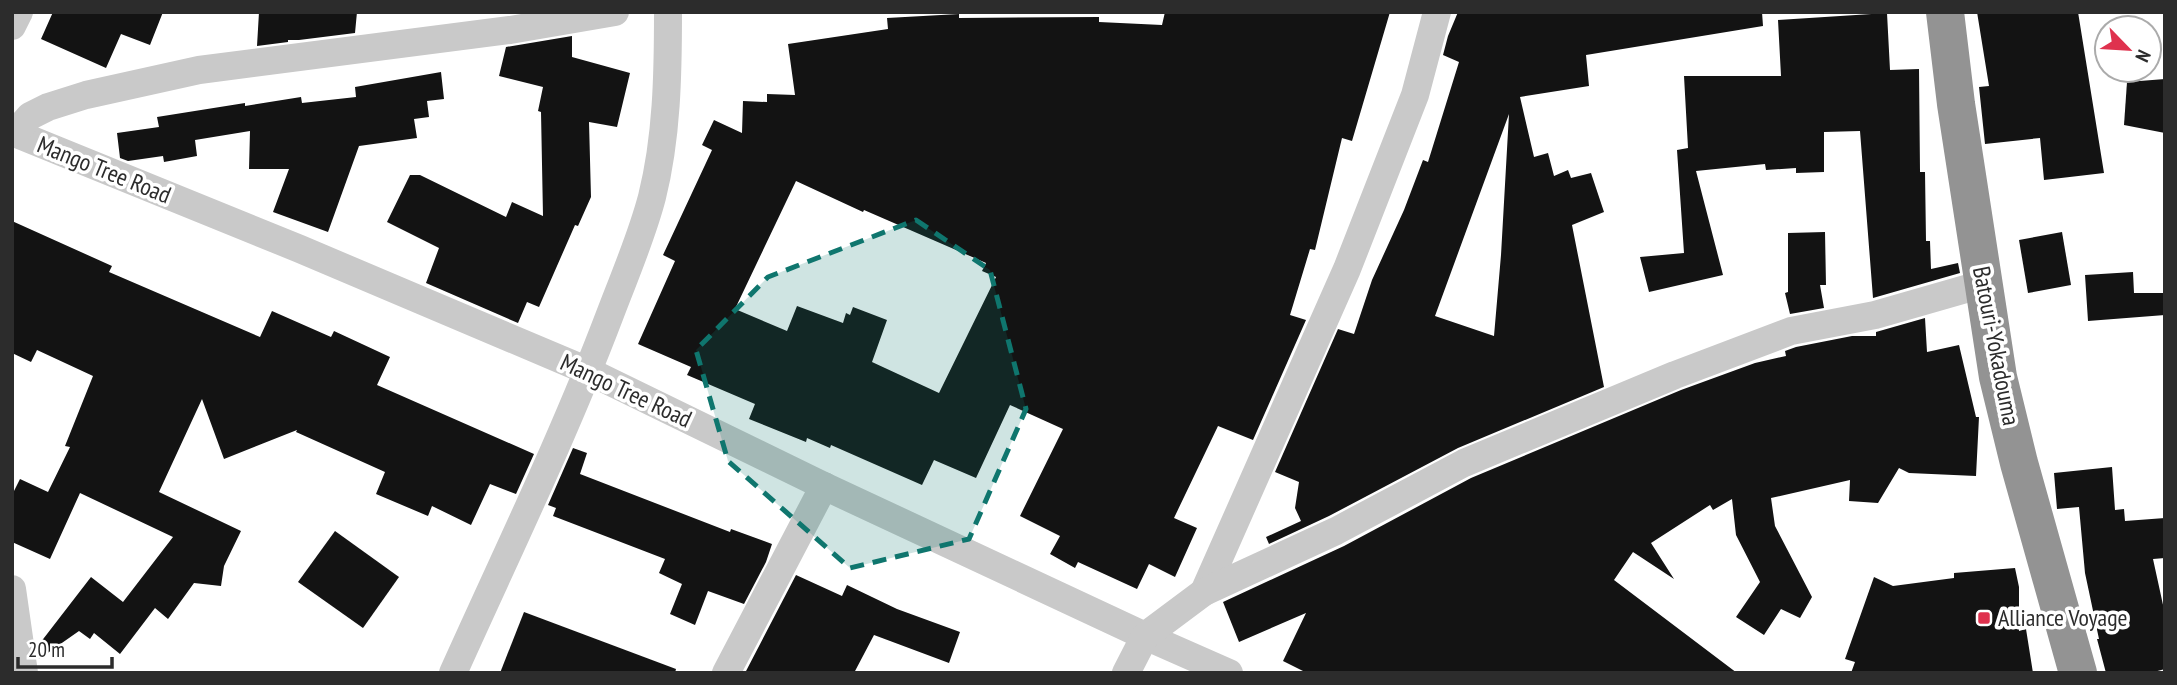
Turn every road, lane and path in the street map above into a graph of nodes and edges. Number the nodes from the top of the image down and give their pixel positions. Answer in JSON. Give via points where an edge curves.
{"nodes":[{"id":1,"x":19,"y":12,"type":"edge"},
{"id":2,"x":615,"y":12,"type":"edge"},
{"id":3,"x":668,"y":12,"type":"edge"},
{"id":4,"x":1437,"y":12,"type":"edge"},
{"id":5,"x":1945,"y":12,"type":"edge"},
{"id":6,"x":12,"y":26,"type":"edge"},
{"id":7,"x":13,"y":133,"type":"edge"},
{"id":8,"x":1983,"y":284,"type":"junction"},
{"id":9,"x":588,"y":371,"type":"junction"},
{"id":10,"x":824,"y":486,"type":"junction"},
{"id":11,"x":12,"y":589,"type":"edge"},
{"id":12,"x":1204,"y":592,"type":"junction"},
{"id":13,"x":1145,"y":636,"type":"junction"},
{"id":14,"x":24,"y":673,"type":"edge"},
{"id":15,"x":453,"y":673,"type":"edge"},
{"id":16,"x":726,"y":673,"type":"edge"},
{"id":17,"x":1126,"y":673,"type":"edge"},
{"id":18,"x":1229,"y":673,"type":"edge"},
{"id":19,"x":2078,"y":673,"type":"edge"}],
"edges":[{"from":1,"to":6,"type":"street"},
{"from":2,"to":7,"type":"street","via":[[199,70],[48,107],[30,116]]},
{"from":3,"to":9,"type":"street","via":[[667,83],[652,195],[640,241]]},
{"from":4,"to":12,"type":"street","via":[[1415,95],[1358,243]]},
{"from":5,"to":8,"type":"highway","name":"Batouri-Yokadouma"},
{"from":7,"to":9,"type":"street","name":"Mango Tree Road"},
{"from":8,"to":12,"type":"street","via":[[1791,331],[1675,374],[1464,463],[1336,531]]},
{"from":8,"to":19,"type":"highway","name":"Batouri-Yokadouma","via":[[2004,402]]},
{"from":9,"to":10,"type":"street","name":"Mango Tree Road"},
{"from":9,"to":15,"type":"street"},
{"from":10,"to":13,"type":"street","name":"Mango Tree Road"},
{"from":10,"to":16,"type":"street"},
{"from":11,"to":14,"type":"street"},
{"from":12,"to":13,"type":"street"},
{"from":13,"to":17,"type":"street"},
{"from":13,"to":18,"type":"street","name":"Mango Tree Road"}]}
